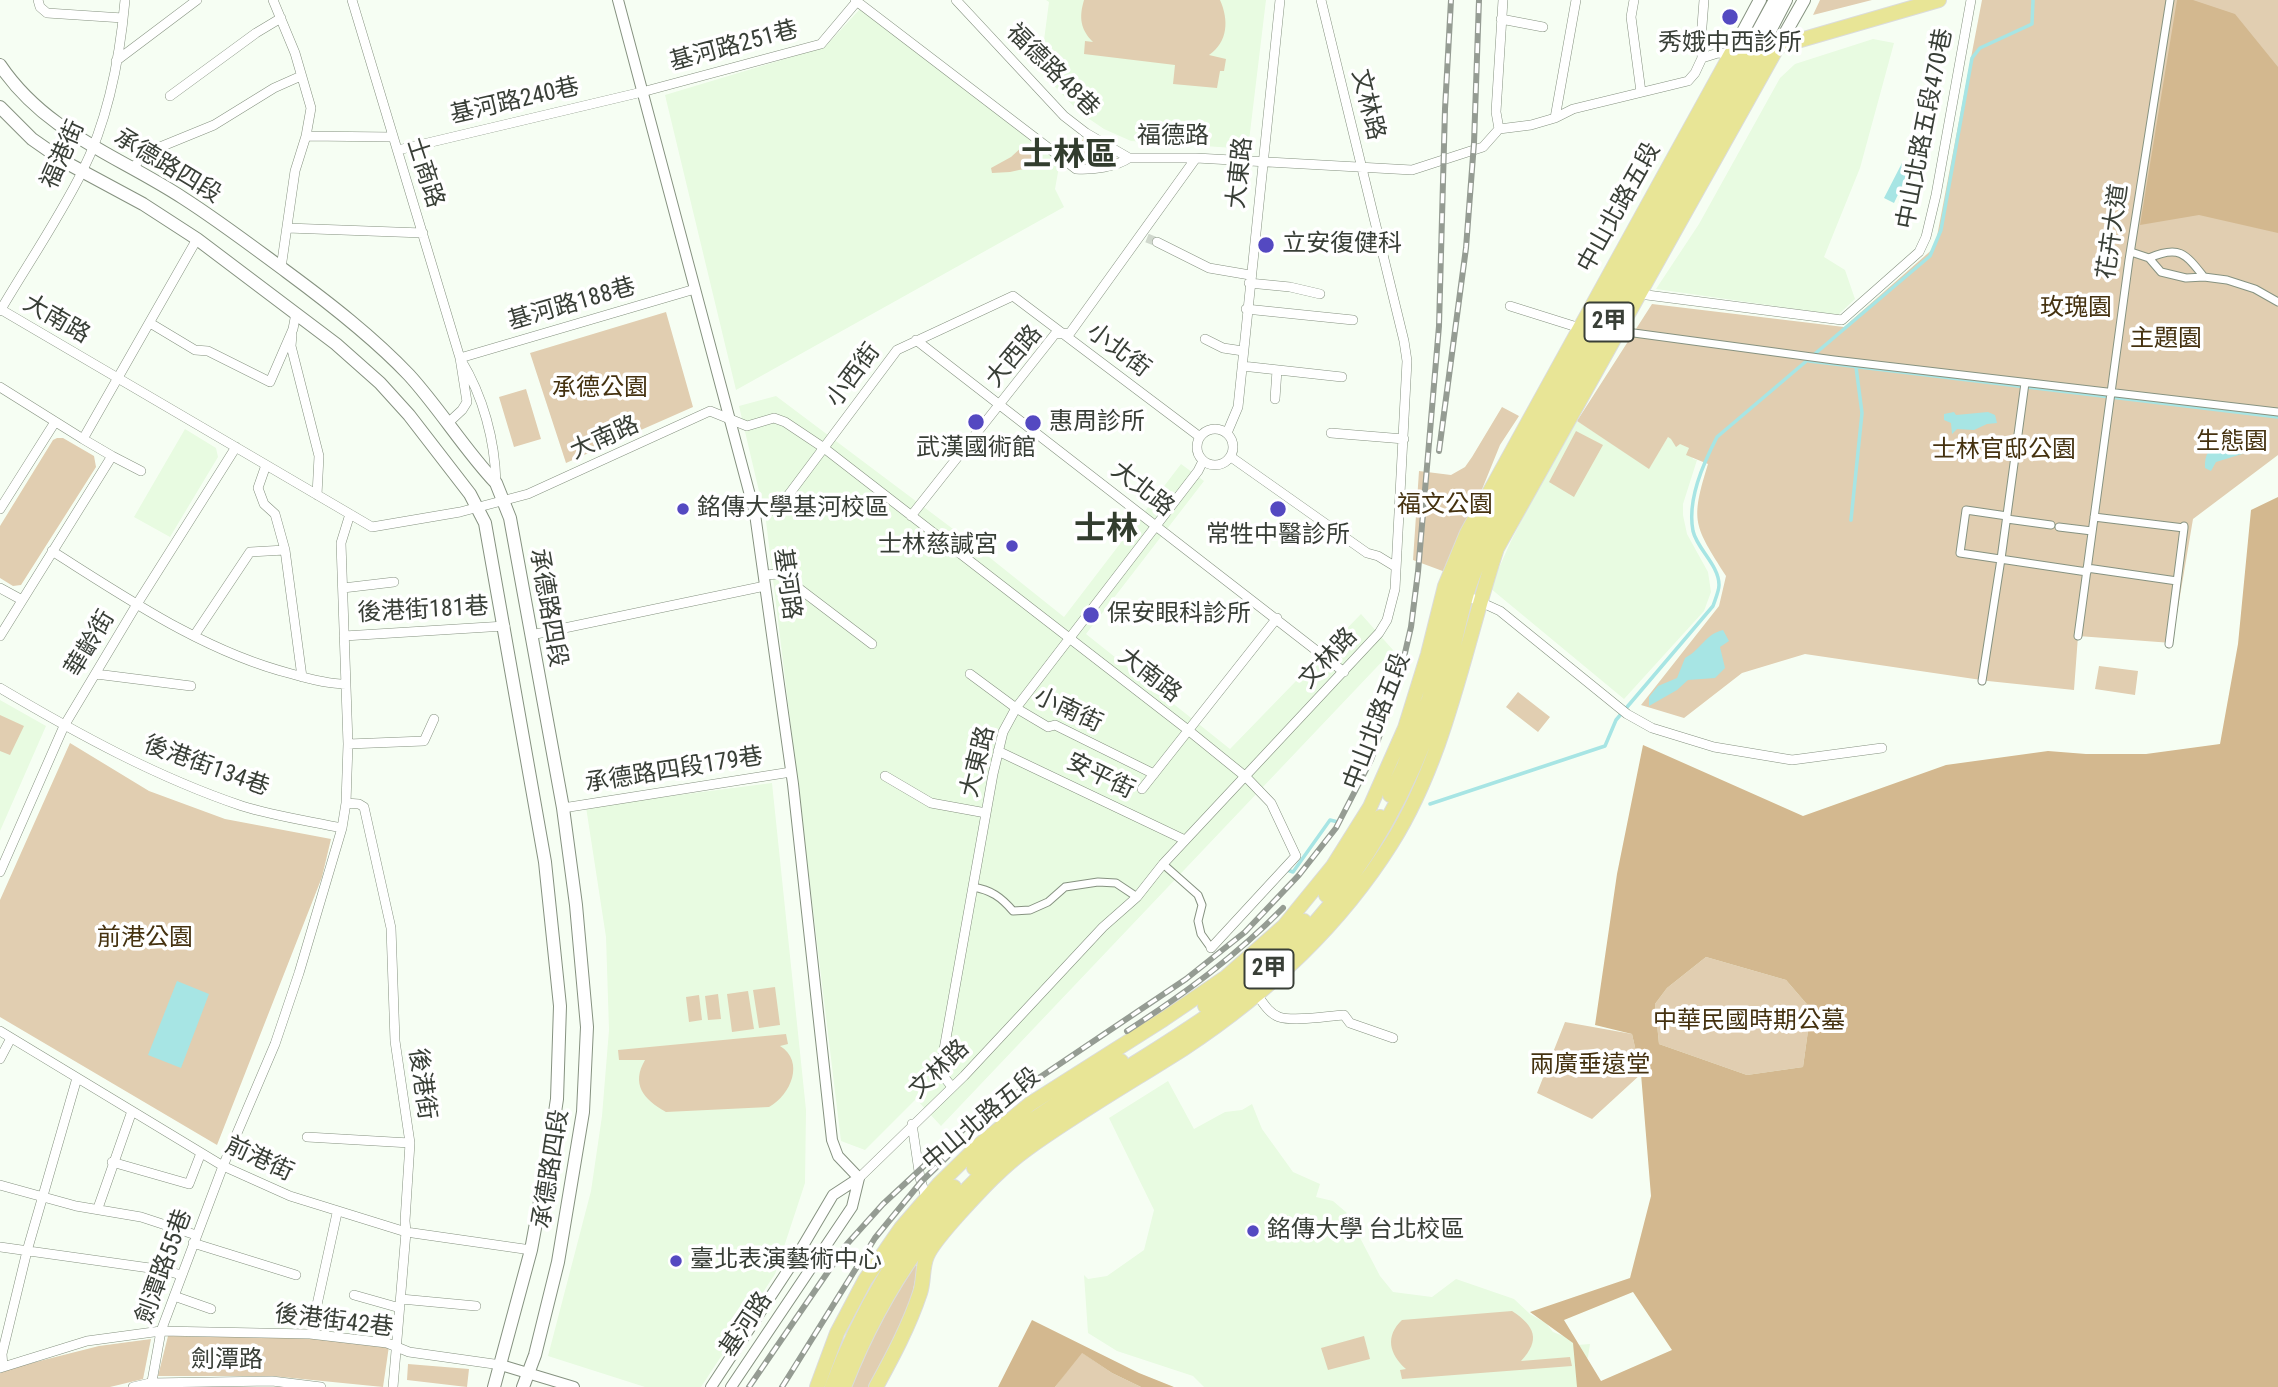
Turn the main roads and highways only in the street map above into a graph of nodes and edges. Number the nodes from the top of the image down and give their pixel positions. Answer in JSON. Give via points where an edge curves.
{"nodes":[{"id":1,"x":1760,"y":0,"type":"edge"},
{"id":2,"x":1775,"y":0,"type":"edge"},
{"id":3,"x":1786,"y":0,"type":"edge"},
{"id":4,"x":1804,"y":0,"type":"edge"},
{"id":5,"x":1940,"y":0,"type":"edge"},
{"id":6,"x":1778,"y":46,"type":"junction"},
{"id":7,"x":1745,"y":54,"type":"junction"},
{"id":8,"x":0,"y":65,"type":"edge"},
{"id":9,"x":0,"y":107,"type":"edge"},
{"id":10,"x":1698,"y":151,"type":"junction"},
{"id":11,"x":1627,"y":254,"type":"junction"},
{"id":12,"x":1462,"y":594,"type":"junction"},
{"id":13,"x":1365,"y":828,"type":"junction"},
{"id":14,"x":1254,"y":990,"type":"junction"},
{"id":15,"x":494,"y":1387,"type":"edge"},
{"id":16,"x":523,"y":1387,"type":"edge"},
{"id":17,"x":817,"y":1387,"type":"edge"},
{"id":18,"x":832,"y":1387,"type":"edge"},
{"id":19,"x":844,"y":1387,"type":"edge"},
{"id":20,"x":876,"y":1387,"type":"edge"}],
"edges":[{"from":1,"to":7,"type":"main road","name":"中山北路五段"},
{"from":2,"to":7,"type":"main road","name":"中山北路五段"},
{"from":3,"to":7,"type":"main road","name":"中山北路五段"},
{"from":4,"to":6,"type":"main road","name":"中山北路五段"},
{"from":5,"to":6,"type":"main road"},
{"from":6,"to":7,"type":"main road"},
{"from":6,"to":10,"type":"main road","name":"中山北路五段"},
{"from":7,"to":10,"type":"main road","name":"中山北路五段","number":"2甲"},
{"from":8,"to":16,"type":"main road","name":"承德路四段","via":[[19,91],[65,131],[183,198],[376,344],[409,376],[496,483],[505,501],[563,808],[587,1027],[583,1112],[558,1262]]},
{"from":9,"to":15,"type":"main road","name":"承德路四段","via":[[32,139],[197,239],[336,344],[409,415],[479,508],[487,528],[545,862],[559,1006],[556,1099],[531,1250]]},
{"from":10,"to":11,"type":"main road","name":"中山北路五段","number":"2甲"},
{"from":10,"to":12,"type":"main road","name":"中山北路五段","number":"2甲"},
{"from":10,"to":12,"type":"main road","name":"中山北路五段","via":[[1639,292],[1497,548]]},
{"from":11,"to":12,"type":"main road","name":"中山北路五段","number":"2甲","via":[[1477,538]]},
{"from":11,"to":12,"type":"main road","name":"中山北路五段","via":[[1580,328],[1467,533]]},
{"from":12,"to":13,"type":"main road","name":"中山北路五段","number":"2甲","via":[[1404,766]]},
{"from":12,"to":14,"type":"main road","name":"中山北路五段","number":"2甲","via":[[1462,662],[1456,692],[1423,780],[1392,843],[1356,894],[1294,964]]},
{"from":13,"to":17,"type":"main road","name":"中山北路五段","via":[[1284,926],[1226,976],[1030,1104],[927,1196],[865,1280],[837,1333]]},
{"from":13,"to":18,"type":"main road","name":"中山北路五段","number":"2甲","via":[[1332,888],[1261,964],[1180,1024],[1017,1130],[929,1214],[878,1290]]},
{"from":14,"to":19,"type":"main road","name":"中山北路五段","number":"2甲","via":[[1027,1135],[992,1163],[930,1230],[886,1298]]},
{"from":14,"to":20,"type":"main road","name":"中山北路五段","via":[[1182,1049],[999,1172],[927,1255],[910,1320]]}]}
